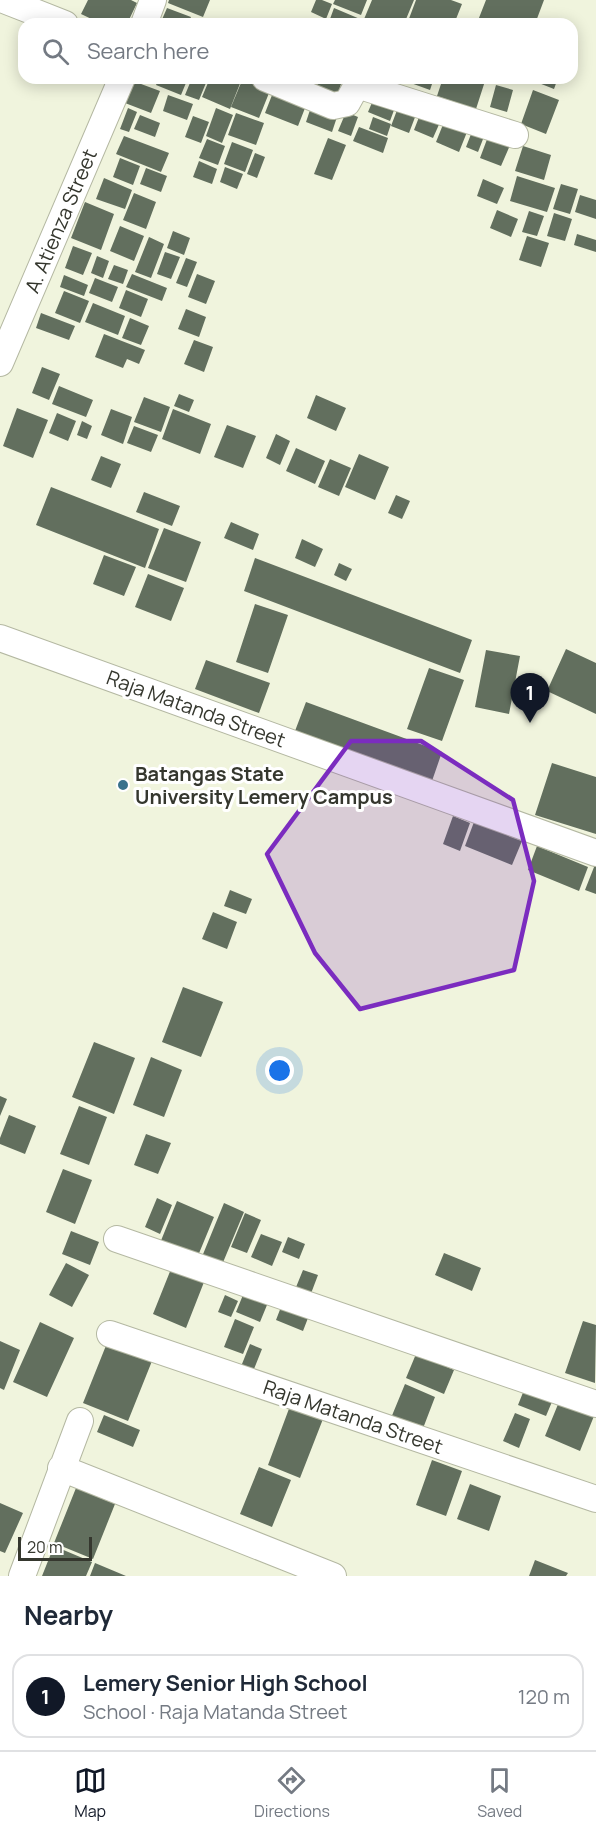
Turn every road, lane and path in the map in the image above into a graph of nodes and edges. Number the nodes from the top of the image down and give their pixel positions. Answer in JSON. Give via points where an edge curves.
{"nodes":[{"id":1,"x":4,"y":0,"type":"edge"},
{"id":2,"x":153,"y":0,"type":"edge"},
{"id":3,"x":50,"y":18,"type":"edge"},
{"id":4,"x":146,"y":18,"type":"edge"},
{"id":5,"x":119,"y":84,"type":"edge"},
{"id":6,"x":280,"y":84,"type":"edge"},
{"id":7,"x":515,"y":135,"type":"dead end"},
{"id":8,"x":8,"y":324,"type":"edge"},
{"id":9,"x":0,"y":363,"type":"edge"},
{"id":10,"x":0,"y":638,"type":"edge"},
{"id":11,"x":596,"y":853,"type":"edge"},
{"id":12,"x":117,"y":1239,"type":"dead end"},
{"id":13,"x":110,"y":1334,"type":"dead end"},
{"id":14,"x":596,"y":1404,"type":"edge"},
{"id":15,"x":80,"y":1421,"type":"dead end"},
{"id":16,"x":61,"y":1468,"type":"junction"},
{"id":17,"x":596,"y":1499,"type":"edge"},
{"id":18,"x":22,"y":1576,"type":"edge"},
{"id":19,"x":333,"y":1576,"type":"edge"}],
"edges":[{"from":1,"to":3,"type":"street"},
{"from":2,"to":4,"type":"street"},
{"from":5,"to":8,"type":"street","name":"A. Atienza Street"},
{"from":6,"to":7,"type":"street","via":[[333,106],[347,103],[357,85]]},
{"from":8,"to":9,"type":"street","name":"A. Atienza Street"},
{"from":10,"to":11,"type":"street","name":"Raja Matanda Street"},
{"from":12,"to":14,"type":"street"},
{"from":13,"to":17,"type":"street","name":"Raja Matanda Street"},
{"from":15,"to":16,"type":"street"},
{"from":16,"to":18,"type":"street"},
{"from":16,"to":19,"type":"street"}]}
